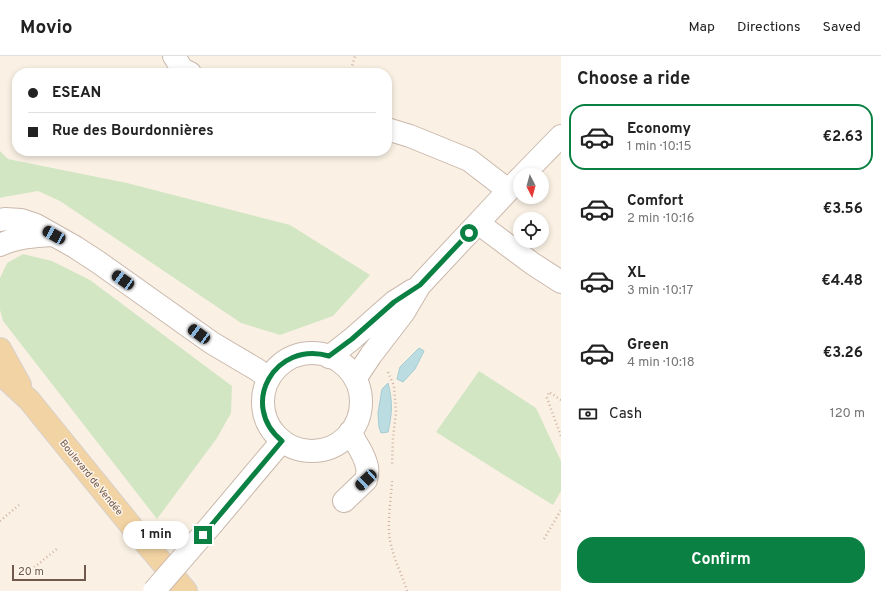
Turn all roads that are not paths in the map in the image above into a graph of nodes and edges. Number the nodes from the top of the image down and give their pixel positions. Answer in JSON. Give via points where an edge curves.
{"nodes":[{"id":1,"x":174,"y":56,"type":"edge"},
{"id":2,"x":181,"y":68,"type":"edge"},
{"id":3,"x":392,"y":131,"type":"edge"},
{"id":4,"x":561,"y":136,"type":"edge"},
{"id":5,"x":530,"y":168,"type":"edge"},
{"id":6,"x":513,"y":183,"type":"edge"},
{"id":7,"x":513,"y":185,"type":"edge"},
{"id":8,"x":0,"y":220,"type":"edge"},
{"id":9,"x":478,"y":223,"type":"junction"},
{"id":10,"x":54,"y":235,"type":"junction"},
{"id":11,"x":0,"y":245,"type":"edge"},
{"id":12,"x":561,"y":282,"type":"edge"},
{"id":13,"x":420,"y":285,"type":"junction"},
{"id":14,"x":0,"y":349,"type":"edge"},
{"id":15,"x":329,"y":356,"type":"junction"},
{"id":16,"x":0,"y":373,"type":"edge"},
{"id":17,"x":269,"y":378,"type":"junction"},
{"id":18,"x":355,"y":379,"type":"junction"},
{"id":19,"x":29,"y":400,"type":"junction"},
{"id":20,"x":350,"y":432,"type":"junction"},
{"id":21,"x":282,"y":441,"type":"junction"},
{"id":22,"x":344,"y":501,"type":"dead end"},
{"id":23,"x":154,"y":591,"type":"edge"},
{"id":24,"x":186,"y":591,"type":"edge"}],
"edges":[{"from":1,"to":2,"type":"street"},
{"from":3,"to":6,"type":"street","via":[[469,160]]},
{"from":4,"to":5,"type":"street"},
{"from":7,"to":9,"type":"street"},
{"from":8,"to":10,"type":"street","via":[[21,220]]},
{"from":9,"to":12,"type":"street"},
{"from":9,"to":13,"type":"street"},
{"from":10,"to":11,"type":"street","via":[[25,237]]},
{"from":10,"to":17,"type":"street","via":[[98,262],[212,343]]},
{"from":13,"to":15,"type":"street","via":[[394,302]]},
{"from":13,"to":18,"type":"street","via":[[404,312]]},
{"from":14,"to":19,"type":"main road","name":"Boulevard de Vendée"},
{"from":15,"to":17,"type":"street","via":[[301,354],[282,363]]},
{"from":15,"to":18,"type":"street","via":[[349,370]]},
{"from":16,"to":19,"type":"main road","name":"Boulevard de Vendée"},
{"from":17,"to":21,"type":"street","via":[[263,396],[263,410],[270,428]]},
{"from":18,"to":20,"type":"street","via":[[359,389],[360,407],[357,420]]},
{"from":19,"to":24,"type":"main road","name":"Boulevard de Vendée"},
{"from":20,"to":21,"type":"street","via":[[337,444],[319,450],[298,449]]},
{"from":20,"to":22,"type":"street","via":[[364,454],[368,468],[366,480]]},
{"from":21,"to":23,"type":"street","bridge":true}]}
